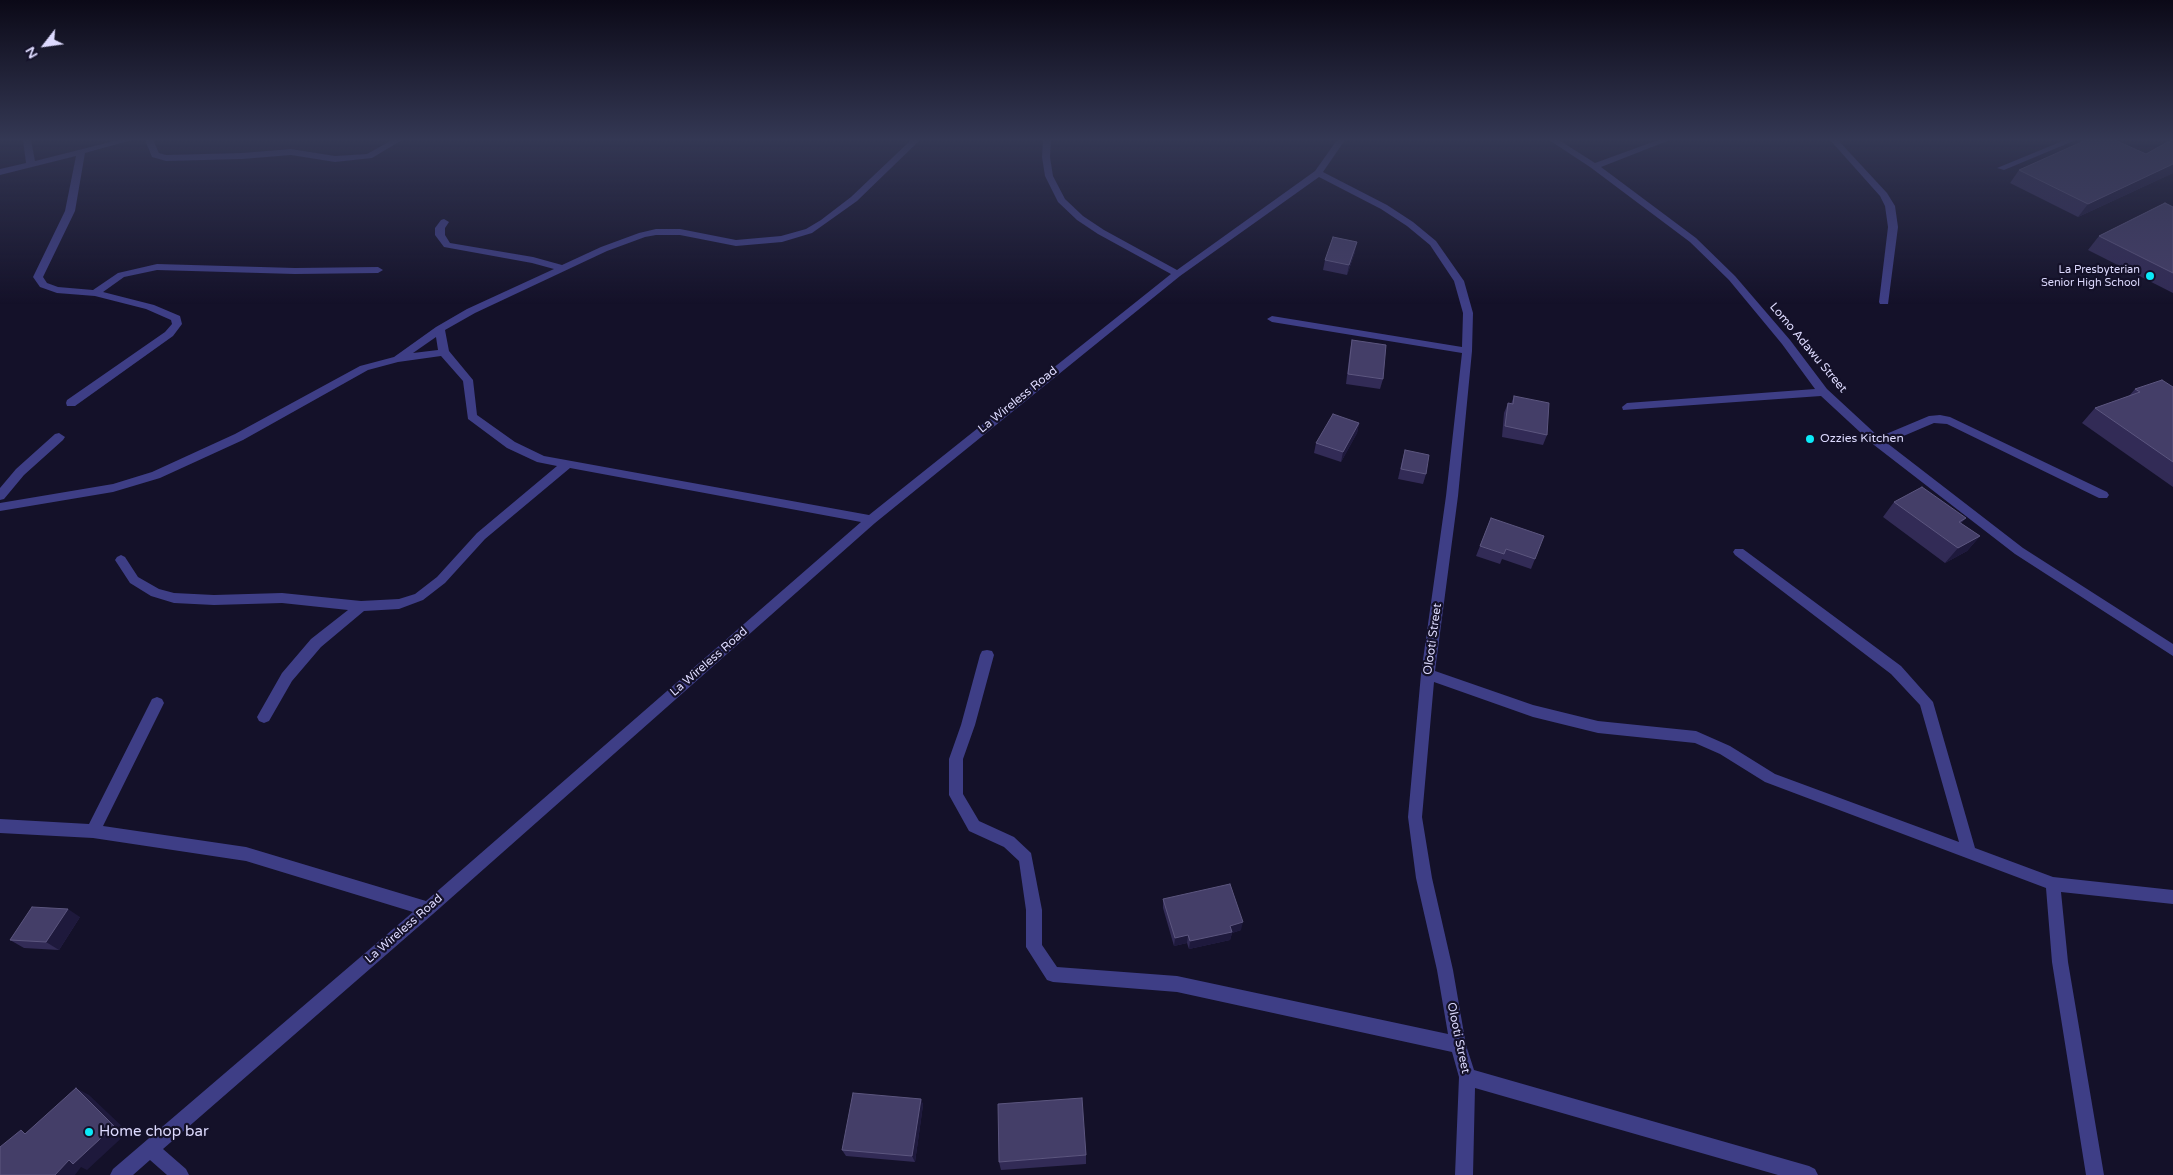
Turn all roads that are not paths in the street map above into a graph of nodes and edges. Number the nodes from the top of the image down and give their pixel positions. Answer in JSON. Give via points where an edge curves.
{"nodes":[{"id":1,"x":73,"y":195,"type":"edge"},
{"id":2,"x":858,"y":195,"type":"edge"},
{"id":3,"x":1059,"y":195,"type":"edge"},
{"id":4,"x":1286,"y":195,"type":"edge"},
{"id":5,"x":1361,"y":195,"type":"edge"},
{"id":6,"x":1633,"y":195,"type":"edge"},
{"id":7,"x":1883,"y":195,"type":"edge"},
{"id":8,"x":444,"y":222,"type":"dead end"},
{"id":9,"x":561,"y":268,"type":"junction"},
{"id":10,"x":378,"y":270,"type":"dead end"},
{"id":11,"x":1177,"y":274,"type":"junction"},
{"id":12,"x":95,"y":293,"type":"junction"},
{"id":13,"x":1884,"y":302,"type":"dead end"},
{"id":14,"x":1272,"y":319,"type":"dead end"},
{"id":15,"x":440,"y":329,"type":"junction"},
{"id":16,"x":1467,"y":351,"type":"junction"},
{"id":17,"x":444,"y":352,"type":"junction"},
{"id":18,"x":398,"y":359,"type":"junction"},
{"id":19,"x":1823,"y":392,"type":"junction"},
{"id":20,"x":71,"y":403,"type":"dead end"},
{"id":21,"x":1628,"y":407,"type":"dead end"},
{"id":22,"x":59,"y":437,"type":"dead end"},
{"id":23,"x":1878,"y":442,"type":"junction"},
{"id":24,"x":566,"y":465,"type":"junction"},
{"id":25,"x":2104,"y":495,"type":"dead end"},
{"id":26,"x":0,"y":496,"type":"edge"},
{"id":27,"x":0,"y":508,"type":"edge"},
{"id":28,"x":871,"y":520,"type":"junction"},
{"id":29,"x":1739,"y":552,"type":"dead end"},
{"id":30,"x":121,"y":560,"type":"dead end"},
{"id":31,"x":361,"y":606,"type":"junction"},
{"id":32,"x":2173,"y":651,"type":"edge"},
{"id":33,"x":987,"y":655,"type":"dead end"},
{"id":34,"x":1428,"y":674,"type":"junction"},
{"id":35,"x":157,"y":703,"type":"dead end"},
{"id":36,"x":264,"y":717,"type":"dead end"},
{"id":37,"x":0,"y":826,"type":"edge"},
{"id":38,"x":93,"y":831,"type":"junction"},
{"id":39,"x":1969,"y":852,"type":"junction"},
{"id":40,"x":2053,"y":884,"type":"junction"},
{"id":41,"x":2173,"y":897,"type":"edge"},
{"id":42,"x":428,"y":909,"type":"junction"},
{"id":43,"x":1458,"y":1045,"type":"junction"},
{"id":44,"x":1467,"y":1077,"type":"junction"},
{"id":45,"x":150,"y":1149,"type":"junction"},
{"id":46,"x":119,"y":1175,"type":"edge"},
{"id":47,"x":180,"y":1175,"type":"edge"},
{"id":48,"x":1464,"y":1175,"type":"edge"},
{"id":49,"x":1810,"y":1175,"type":"edge"},
{"id":50,"x":2095,"y":1175,"type":"edge"}],
"edges":[{"from":1,"to":12,"type":"street","via":[[70,211],[38,276],[43,285],[57,290]]},
{"from":2,"to":9,"type":"street","via":[[824,222],[802,234],[782,239],[736,242],[680,232],[656,232],[604,249]]},
{"from":3,"to":11,"type":"street","via":[[1080,218]]},
{"from":4,"to":11,"type":"street","name":"La Wireless Road"},
{"from":5,"to":16,"type":"street","name":"Olooti Street","via":[[1410,224],[1433,243],[1459,281],[1468,313]]},
{"from":6,"to":19,"type":"street","name":"Lomo Adawu Street","via":[[1693,240],[1732,278]]},
{"from":7,"to":13,"type":"street","via":[[1890,206],[1893,227]]},
{"from":8,"to":9,"type":"street","via":[[440,235],[447,245]]},
{"from":9,"to":15,"type":"street"},
{"from":10,"to":12,"type":"street","via":[[157,267],[121,275]]},
{"from":11,"to":28,"type":"street","name":"La Wireless Road"},
{"from":12,"to":20,"type":"street","via":[[150,307],[176,318],[177,324],[169,334]]},
{"from":14,"to":16,"type":"street"},
{"from":15,"to":17,"type":"street"},
{"from":15,"to":18,"type":"street"},
{"from":16,"to":34,"type":"street","name":"Olooti Street"},
{"from":17,"to":18,"type":"street"},
{"from":17,"to":24,"type":"street","via":[[468,380],[472,416],[511,445],[541,460]]},
{"from":18,"to":27,"type":"street","via":[[364,368],[239,437],[156,475],[113,488]]},
{"from":19,"to":21,"type":"street"},
{"from":19,"to":23,"type":"street","name":"Lomo Adawu Street"},
{"from":22,"to":26,"type":"street","via":[[20,472]]},
{"from":23,"to":25,"type":"street","via":[[1933,419],[1950,421]]},
{"from":23,"to":32,"type":"street","name":"Lomo Adawu Street","via":[[2019,551]]},
{"from":24,"to":28,"type":"street"},
{"from":24,"to":31,"type":"street","via":[[481,536],[441,580],[419,597],[398,604]]},
{"from":28,"to":42,"type":"street","name":"La Wireless Road"},
{"from":29,"to":39,"type":"street","via":[[1896,670],[1926,702]]},
{"from":30,"to":31,"type":"street","via":[[134,580],[155,593],[174,598],[282,598]]},
{"from":31,"to":36,"type":"street","via":[[316,643],[287,677]]},
{"from":33,"to":43,"type":"street","via":[[956,759],[956,795],[974,826],[1009,842],[1026,858],[1034,910],[1034,947],[1053,974],[1177,984]]},
{"from":34,"to":39,"type":"street","via":[[1533,711],[1598,727],[1696,737],[1725,750],[1770,778]]},
{"from":34,"to":43,"type":"street","name":"Olooti Street","via":[[1415,817]]},
{"from":35,"to":38,"type":"street"},
{"from":37,"to":38,"type":"street"},
{"from":38,"to":42,"type":"street","via":[[246,854]]},
{"from":39,"to":40,"type":"street"},
{"from":40,"to":41,"type":"street"},
{"from":40,"to":50,"type":"street","via":[[2062,972]]},
{"from":42,"to":45,"type":"street","name":"La Wireless Road"},
{"from":43,"to":44,"type":"street","name":"Olooti Street"},
{"from":44,"to":48,"type":"street","name":"Olooti Street"},
{"from":44,"to":49,"type":"street"},
{"from":45,"to":46,"type":"street","name":"La Wireless Road"},
{"from":45,"to":47,"type":"street"}]}
